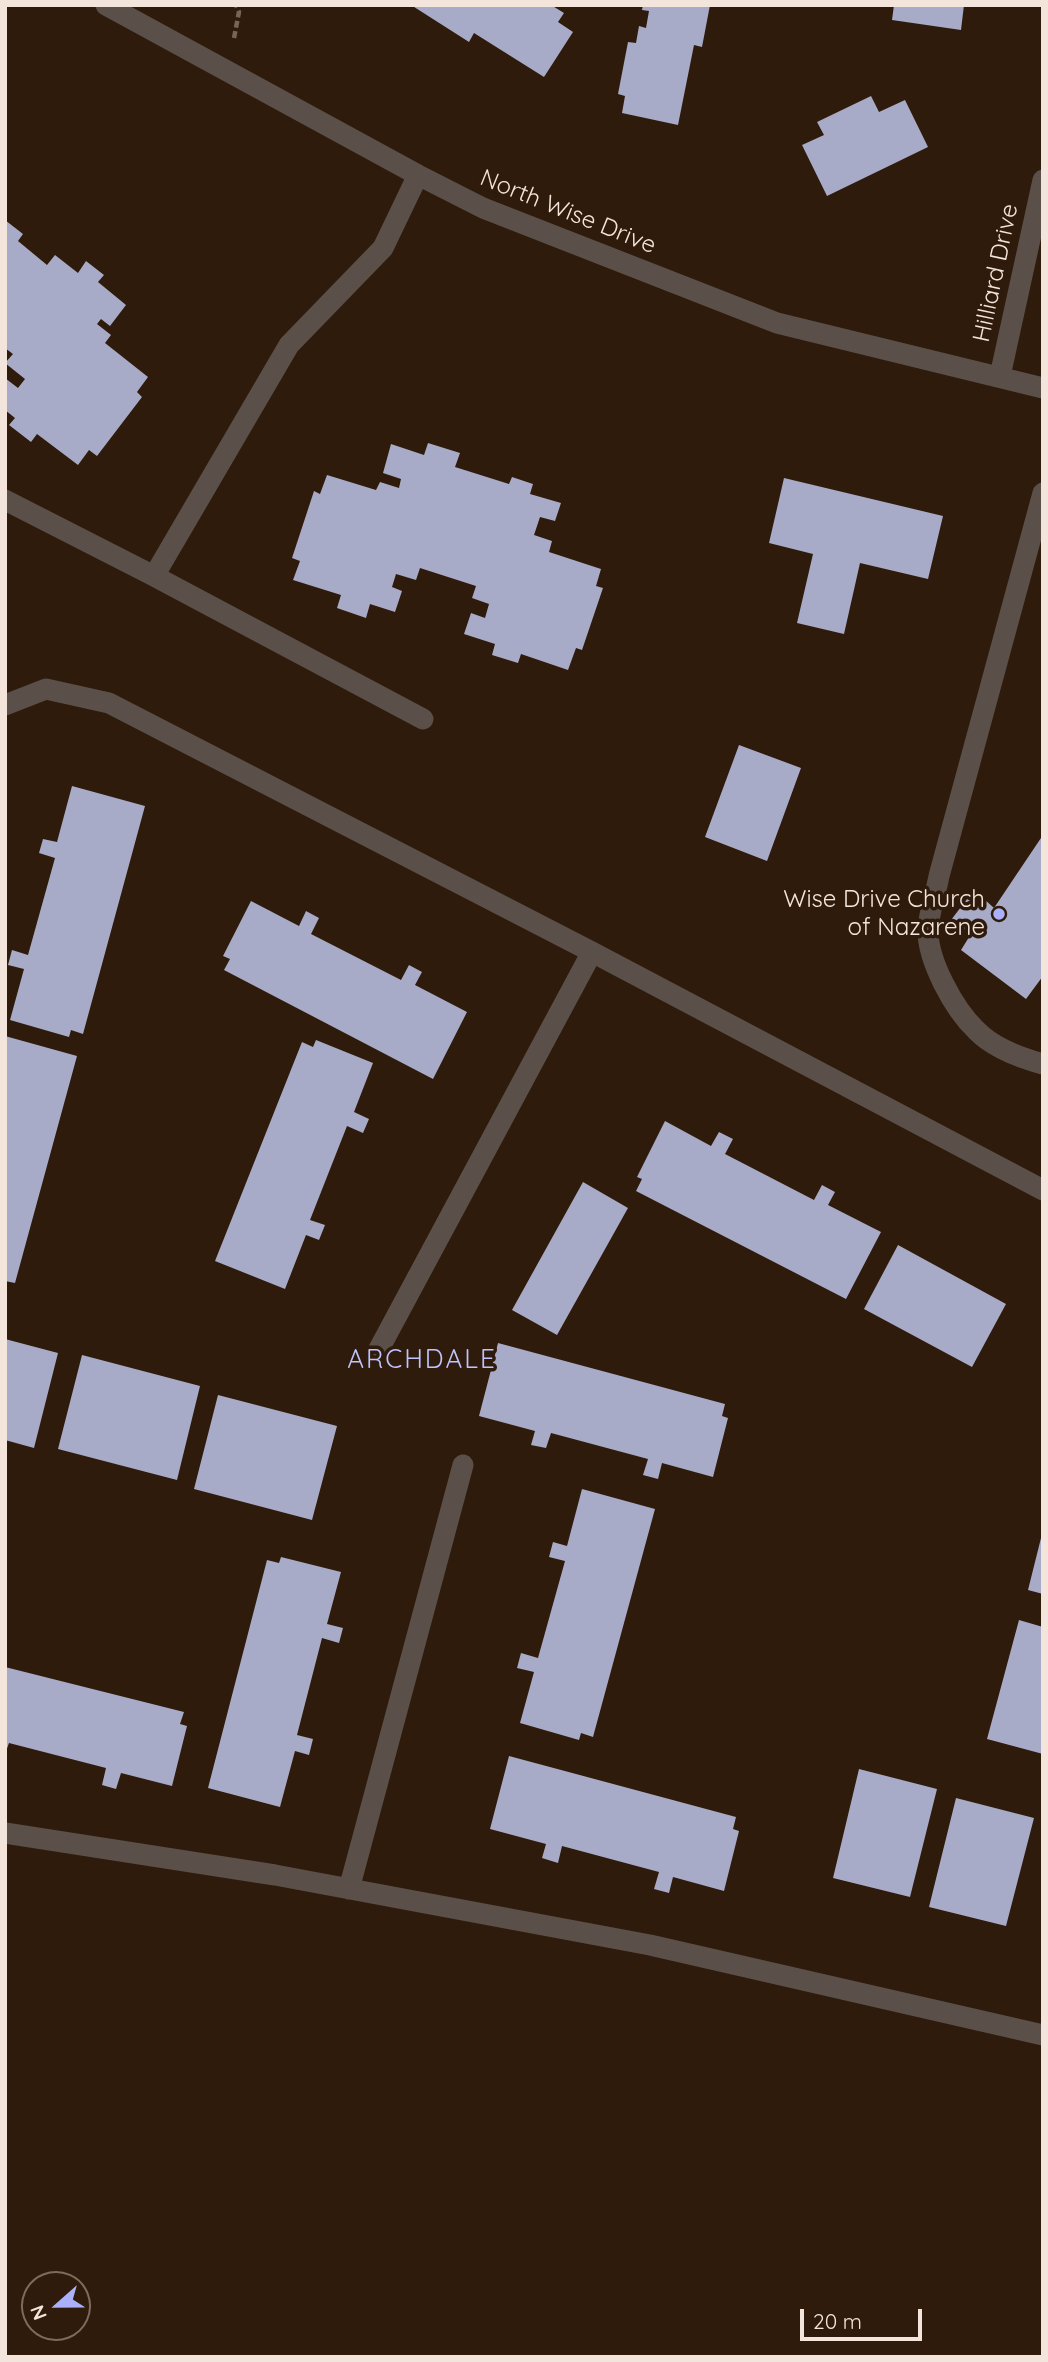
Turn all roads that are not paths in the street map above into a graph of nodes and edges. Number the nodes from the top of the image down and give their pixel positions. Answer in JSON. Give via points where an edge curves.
{"nodes":[{"id":1,"x":106,"y":5,"type":"edge"},
{"id":2,"x":418,"y":175,"type":"junction"},
{"id":3,"x":1043,"y":180,"type":"edge"},
{"id":4,"x":1000,"y":376,"type":"junction"},
{"id":5,"x":1043,"y":388,"type":"edge"},
{"id":6,"x":1043,"y":493,"type":"edge"},
{"id":7,"x":5,"y":500,"type":"edge"},
{"id":8,"x":155,"y":576,"type":"junction"},
{"id":9,"x":5,"y":705,"type":"edge"},
{"id":10,"x":423,"y":719,"type":"dead end"},
{"id":11,"x":592,"y":952,"type":"junction"},
{"id":12,"x":1043,"y":1064,"type":"edge"},
{"id":13,"x":1043,"y":1190,"type":"edge"},
{"id":14,"x":379,"y":1349,"type":"dead end"},
{"id":15,"x":464,"y":1465,"type":"dead end"},
{"id":16,"x":5,"y":1833,"type":"edge"},
{"id":17,"x":349,"y":1889,"type":"junction"},
{"id":18,"x":1043,"y":2035,"type":"edge"}],
"edges":[{"from":1,"to":2,"type":"street","name":"North Wise Drive"},
{"from":2,"to":4,"type":"street","name":"North Wise Drive","via":[[483,208],[776,323]]},
{"from":2,"to":8,"type":"street","via":[[383,248],[289,345]]},
{"from":3,"to":4,"type":"street","name":"Hilliard Drive"},
{"from":4,"to":5,"type":"street","name":"North Wise Drive"},
{"from":6,"to":12,"type":"street","via":[[928,930],[933,961],[976,1031],[1016,1056]]},
{"from":7,"to":8,"type":"street"},
{"from":8,"to":10,"type":"street"},
{"from":9,"to":11,"type":"street","via":[[46,689],[109,703]]},
{"from":11,"to":13,"type":"street"},
{"from":11,"to":14,"type":"street"},
{"from":15,"to":17,"type":"street"},
{"from":16,"to":17,"type":"street"},
{"from":17,"to":18,"type":"street","via":[[650,1945]]}]}
